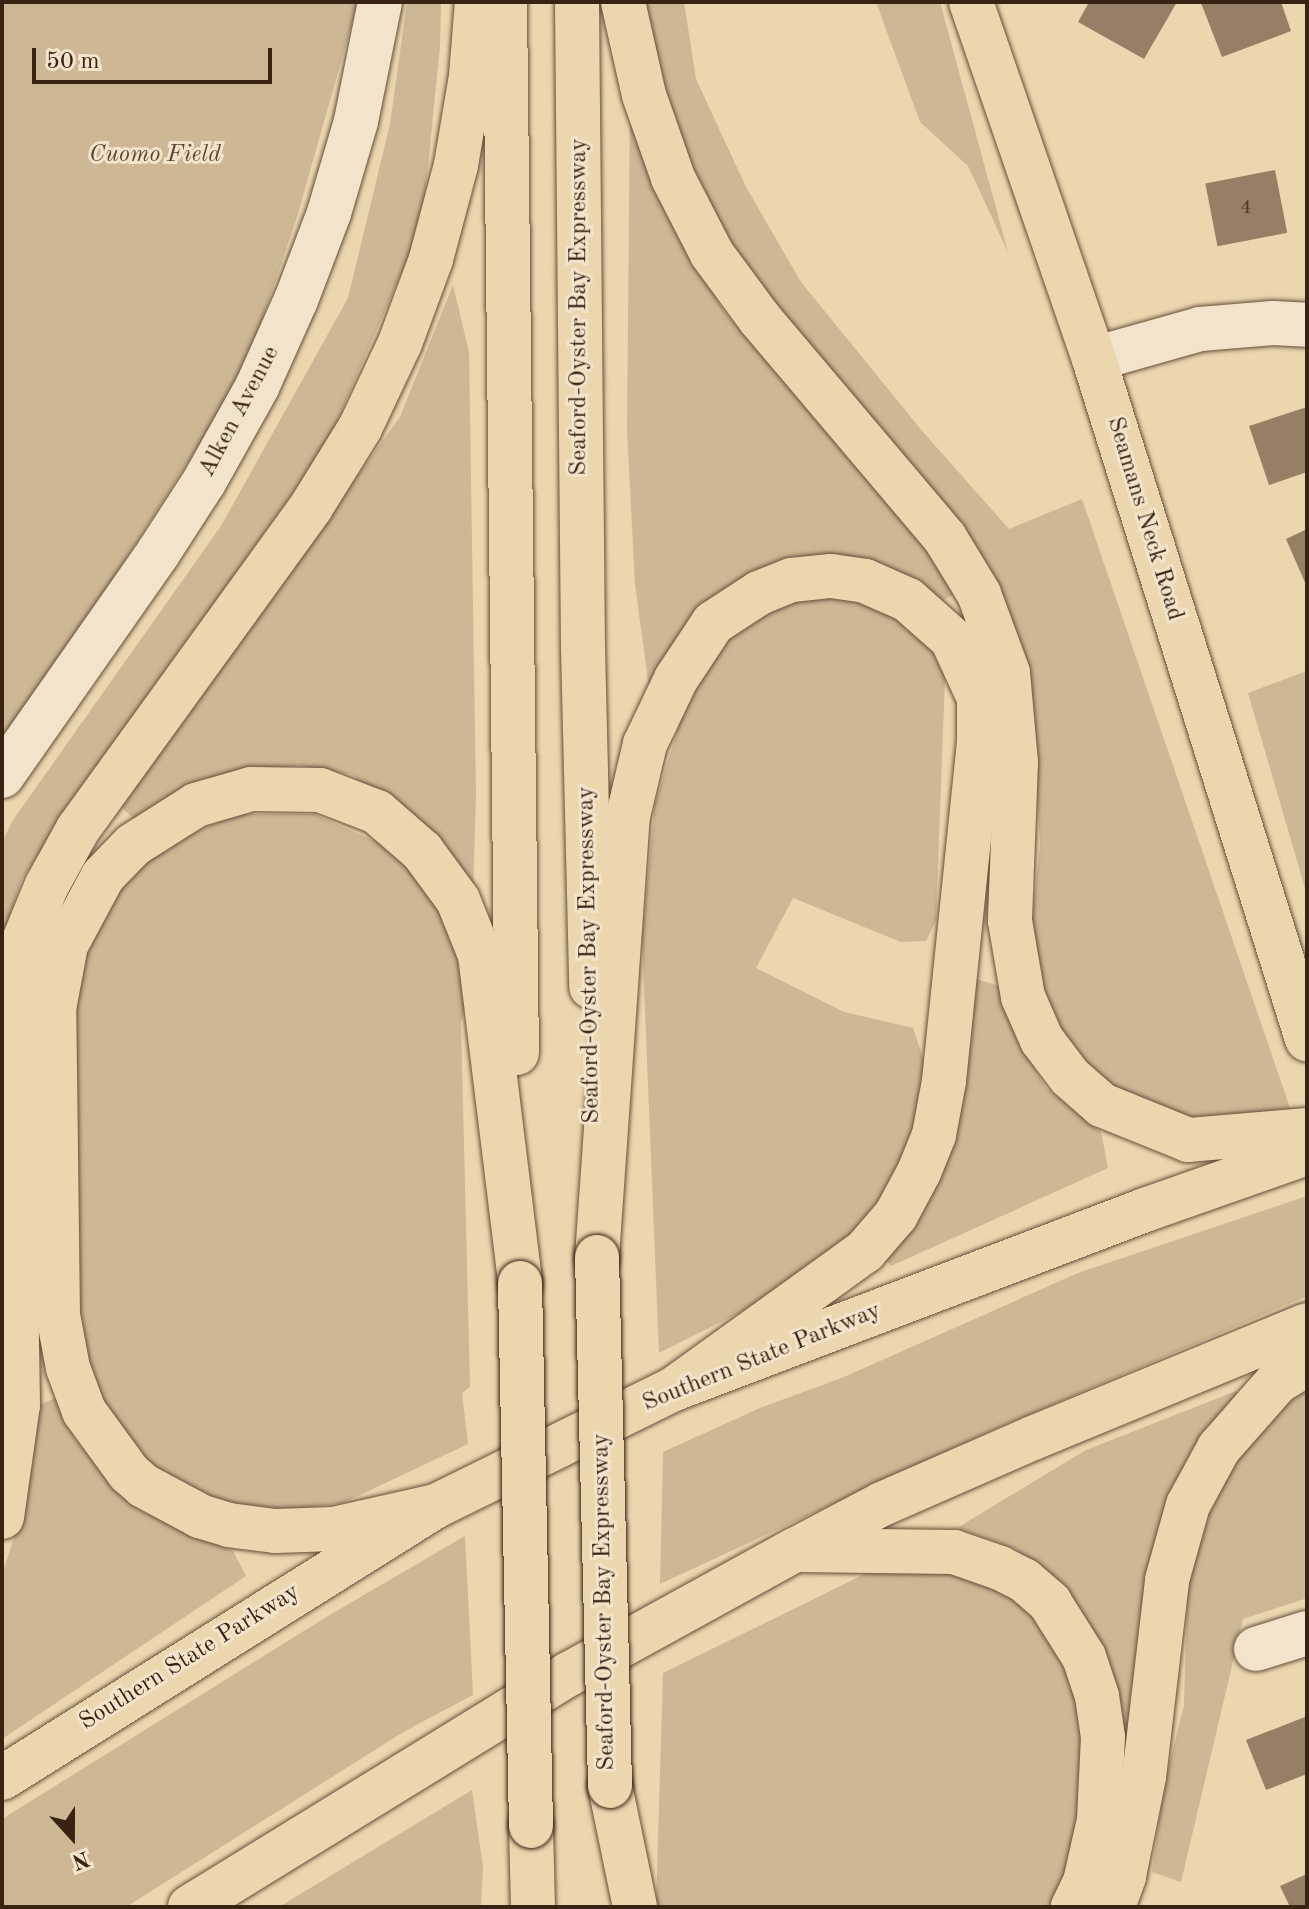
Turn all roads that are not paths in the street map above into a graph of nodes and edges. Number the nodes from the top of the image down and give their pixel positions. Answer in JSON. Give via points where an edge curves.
{"nodes":[{"id":1,"x":380,"y":2,"type":"edge"},
{"id":2,"x":477,"y":2,"type":"edge"},
{"id":3,"x":505,"y":2,"type":"edge"},
{"id":4,"x":577,"y":2,"type":"edge"},
{"id":5,"x":623,"y":2,"type":"edge"},
{"id":6,"x":971,"y":2,"type":"edge"},
{"id":7,"x":1307,"y":325,"type":"edge"},
{"id":8,"x":1094,"y":359,"type":"junction"},
{"id":9,"x":2,"y":776,"type":"edge"},
{"id":10,"x":1307,"y":1039,"type":"edge"},
{"id":11,"x":1307,"y":1130,"type":"edge"},
{"id":12,"x":1307,"y":1153,"type":"edge"},
{"id":13,"x":597,"y":1257,"type":"junction"},
{"id":14,"x":520,"y":1283,"type":"junction"},
{"id":15,"x":1307,"y":1325,"type":"edge"},
{"id":16,"x":1307,"y":1364,"type":"edge"},
{"id":17,"x":674,"y":1389,"type":"junction"},
{"id":18,"x":436,"y":1506,"type":"junction"},
{"id":19,"x":2,"y":1517,"type":"edge"},
{"id":20,"x":795,"y":1550,"type":"junction"},
{"id":21,"x":1307,"y":1633,"type":"edge"},
{"id":22,"x":1256,"y":1649,"type":"dead end"},
{"id":23,"x":2,"y":1778,"type":"edge"},
{"id":24,"x":610,"y":1786,"type":"junction"},
{"id":25,"x":256,"y":1865,"type":"junction"},
{"id":26,"x":190,"y":1907,"type":"edge"},
{"id":27,"x":213,"y":1907,"type":"edge"},
{"id":28,"x":533,"y":1907,"type":"edge"},
{"id":29,"x":608,"y":1907,"type":"edge"},
{"id":30,"x":635,"y":1907,"type":"edge"},
{"id":31,"x":1073,"y":1907,"type":"edge"},
{"id":32,"x":1113,"y":1907,"type":"edge"}],
"edges":[{"from":1,"to":9,"type":"street","name":"Alken Avenue","via":[[356,121],[329,213],[257,387],[158,553]]},
{"from":2,"to":19,"type":"main road","via":[[456,165],[431,259],[360,428],[311,507],[78,829],[25,938],[12,1043],[18,1405]]},
{"from":3,"to":14,"type":"main road"},
{"from":4,"to":13,"type":"main road","name":"Seaford-Oyster Bay Expressway","via":[[583,648]]},
{"from":5,"to":11,"type":"main road","via":[[644,95],[673,178],[712,254],[760,319],[945,538],[979,594],[1008,673],[1016,762],[1010,921],[1023,997],[1042,1040],[1070,1077],[1102,1105],[1188,1140]]},
{"from":6,"to":8,"type":"main road","name":"Seamans Neck Road"},
{"from":7,"to":8,"type":"street","via":[[1200,329]]},
{"from":8,"to":10,"type":"main road","name":"Seamans Neck Road"},
{"from":12,"to":17,"type":"main road","name":"Southern State Parkway"},
{"from":13,"to":17,"type":"main road","via":[[628,816],[645,744],[676,679],[713,623],[759,593],[792,580],[831,576],[865,581],[908,600],[952,639],[979,698],[979,742],[934,1135],[896,1215],[865,1251]]},
{"from":13,"to":24,"type":"main road","name":"Seaford-Oyster Bay Expressway","bridge":true},
{"from":14,"to":18,"type":"main road","via":[[480,955],[458,900],[422,851],[377,812],[320,790],[251,789],[196,805],[133,845],[103,876],[66,945],[54,1009],[58,1315],[68,1368],[84,1411],[144,1486],[229,1525],[275,1531],[334,1529]]},
{"from":14,"to":28,"type":"main road","bridge":true},
{"from":15,"to":20,"type":"main road","via":[[882,1504]]},
{"from":16,"to":32,"type":"main road","via":[[1277,1382],[1219,1448],[1188,1505],[1167,1580],[1144,1777]]},
{"from":17,"to":18,"type":"main road","name":"Southern State Parkway"},
{"from":18,"to":23,"type":"main road","name":"Southern State Parkway"},
{"from":20,"to":25,"type":"main road","via":[[569,1674]]},
{"from":20,"to":31,"type":"main road","via":[[954,1552],[1024,1580],[1050,1603],[1084,1657],[1103,1737],[1099,1820],[1085,1882]]},
{"from":21,"to":22,"type":"street"},
{"from":24,"to":29,"type":"main road","name":"Seaford-Oyster Bay Expressway"},
{"from":24,"to":30,"type":"main road"},
{"from":25,"to":26,"type":"main road"},
{"from":25,"to":27,"type":"main road"}]}
